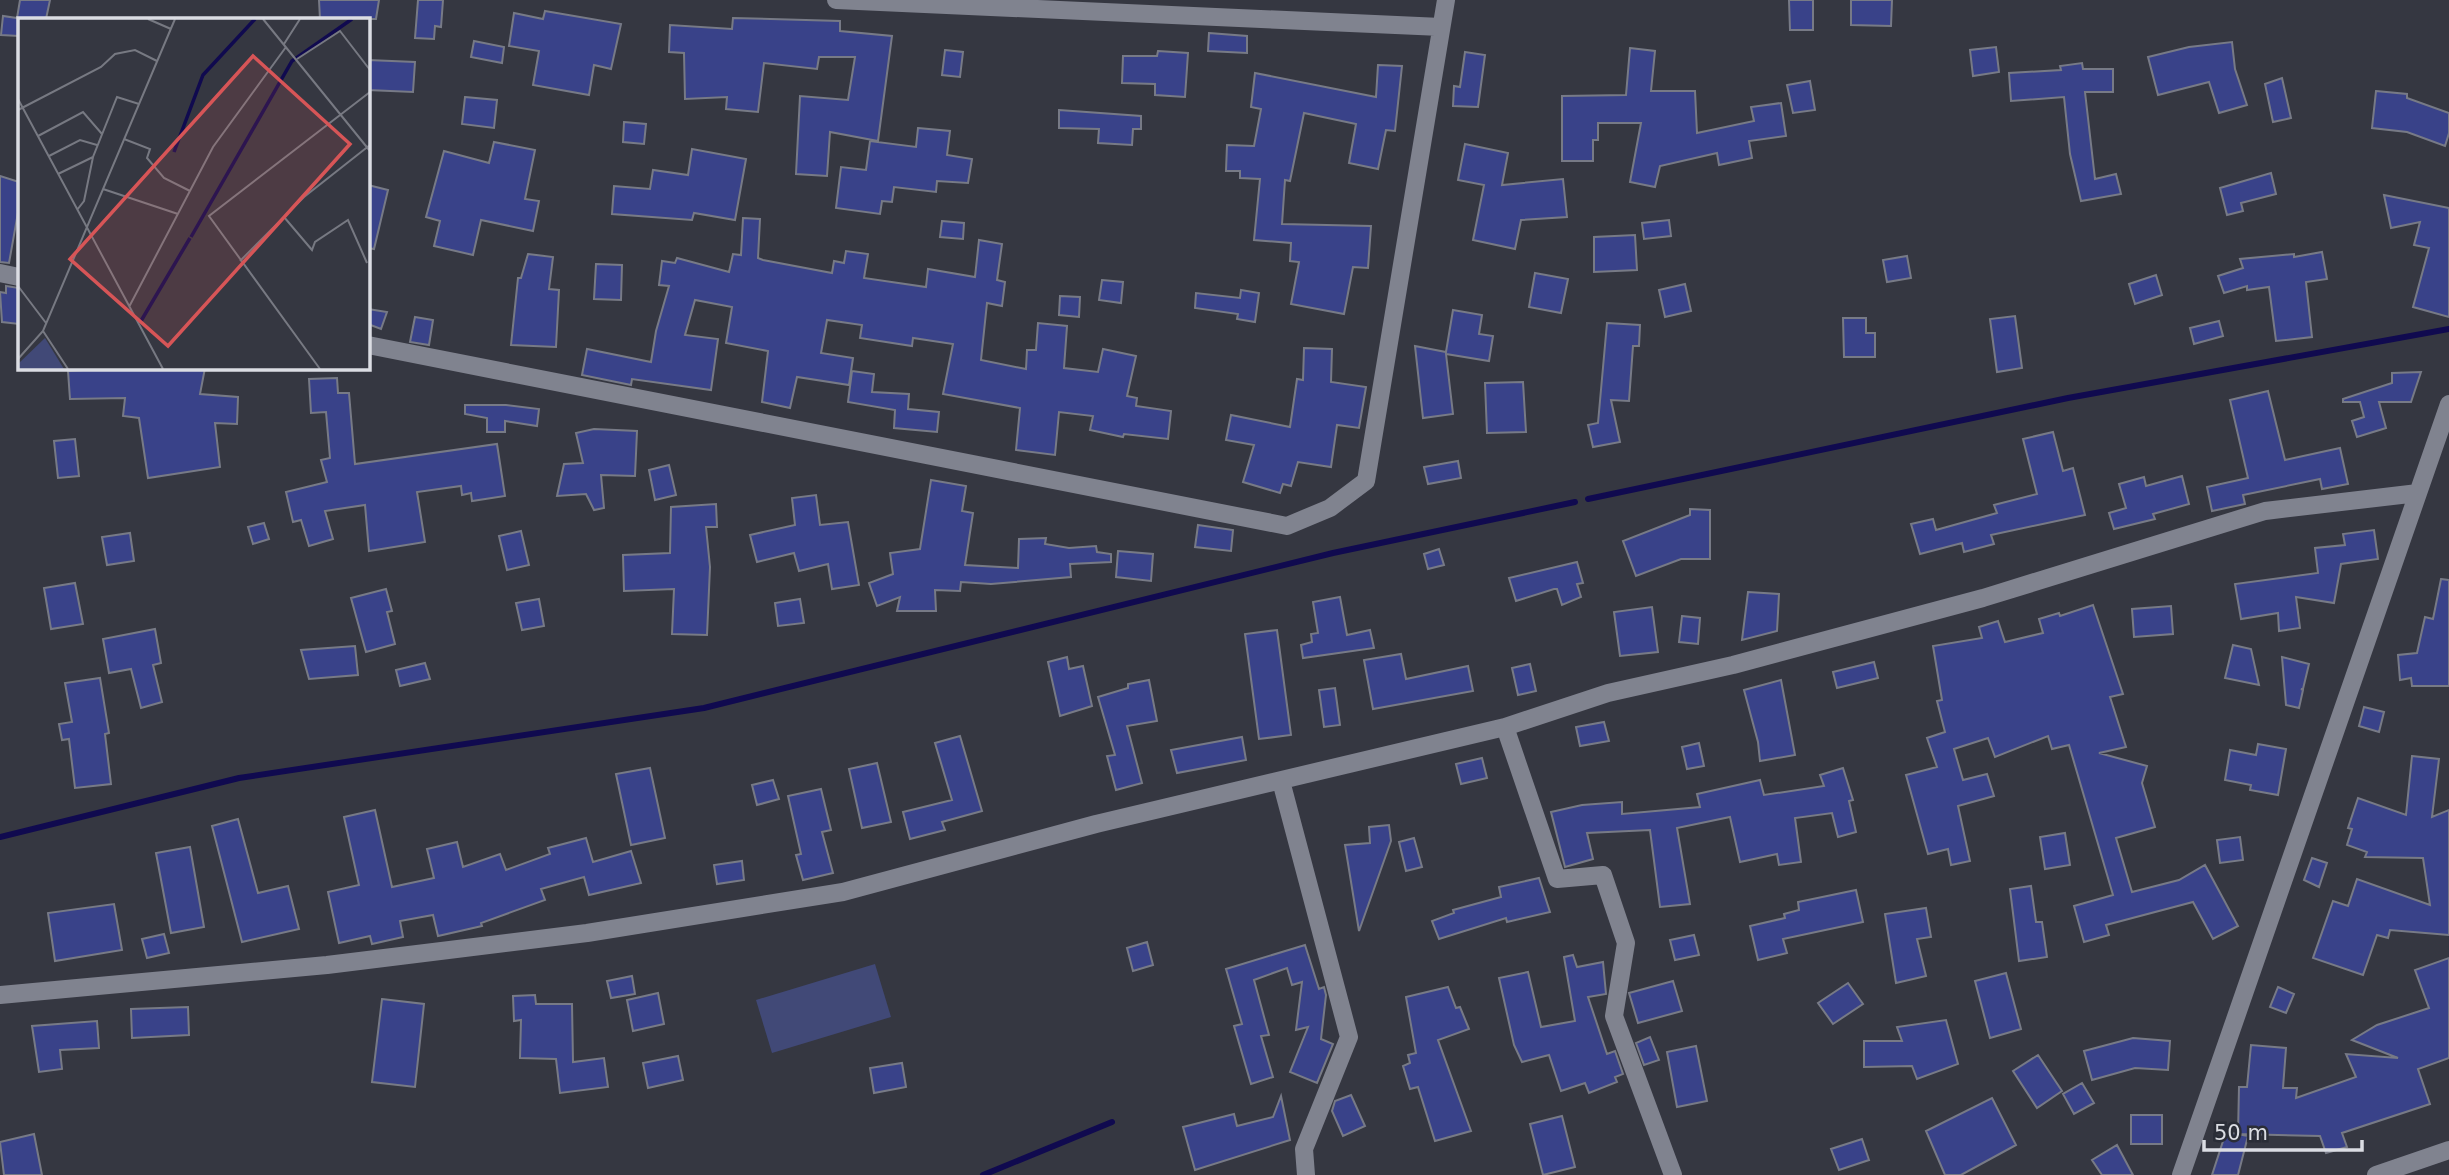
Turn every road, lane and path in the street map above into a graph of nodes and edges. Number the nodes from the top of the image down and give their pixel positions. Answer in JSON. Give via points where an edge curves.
{"nodes":[{"id":1,"x":836,"y":0,"type":"edge"},
{"id":2,"x":1446,"y":0,"type":"edge"},
{"id":3,"x":886,"y":2,"type":"edge"},
{"id":4,"x":1441,"y":27,"type":"junction"},
{"id":5,"x":0,"y":273,"type":"edge"},
{"id":6,"x":18,"y":277,"type":"edge"},
{"id":7,"x":369,"y":345,"type":"edge"},
{"id":8,"x":2449,"y":404,"type":"edge"},
{"id":9,"x":2418,"y":493,"type":"junction"},
{"id":10,"x":1506,"y":727,"type":"junction"},
{"id":11,"x":1281,"y":781,"type":"junction"},
{"id":12,"x":0,"y":995,"type":"edge"},
{"id":13,"x":2449,"y":1150,"type":"edge"},
{"id":14,"x":1306,"y":1175,"type":"edge"},
{"id":15,"x":1673,"y":1175,"type":"edge"},
{"id":16,"x":2181,"y":1175,"type":"edge"},
{"id":17,"x":2376,"y":1175,"type":"edge"}],
"edges":[{"from":1,"to":3,"type":"street"},
{"from":2,"to":4,"type":"street"},
{"from":3,"to":4,"type":"street"},
{"from":4,"to":7,"type":"street","via":[[1366,481],[1330,508],[1287,526]]},
{"from":5,"to":6,"type":"street"},
{"from":8,"to":9,"type":"street"},
{"from":9,"to":10,"type":"street","via":[[2265,511],[1983,598],[1733,665],[1608,693]]},
{"from":9,"to":16,"type":"street"},
{"from":10,"to":11,"type":"street"},
{"from":10,"to":15,"type":"street","via":[[1557,879],[1603,875],[1626,943],[1614,1016]]},
{"from":11,"to":12,"type":"street","via":[[829,894],[587,933],[341,964]]},
{"from":11,"to":14,"type":"street","via":[[1349,1037],[1304,1149]]},
{"from":13,"to":17,"type":"street"}]}
